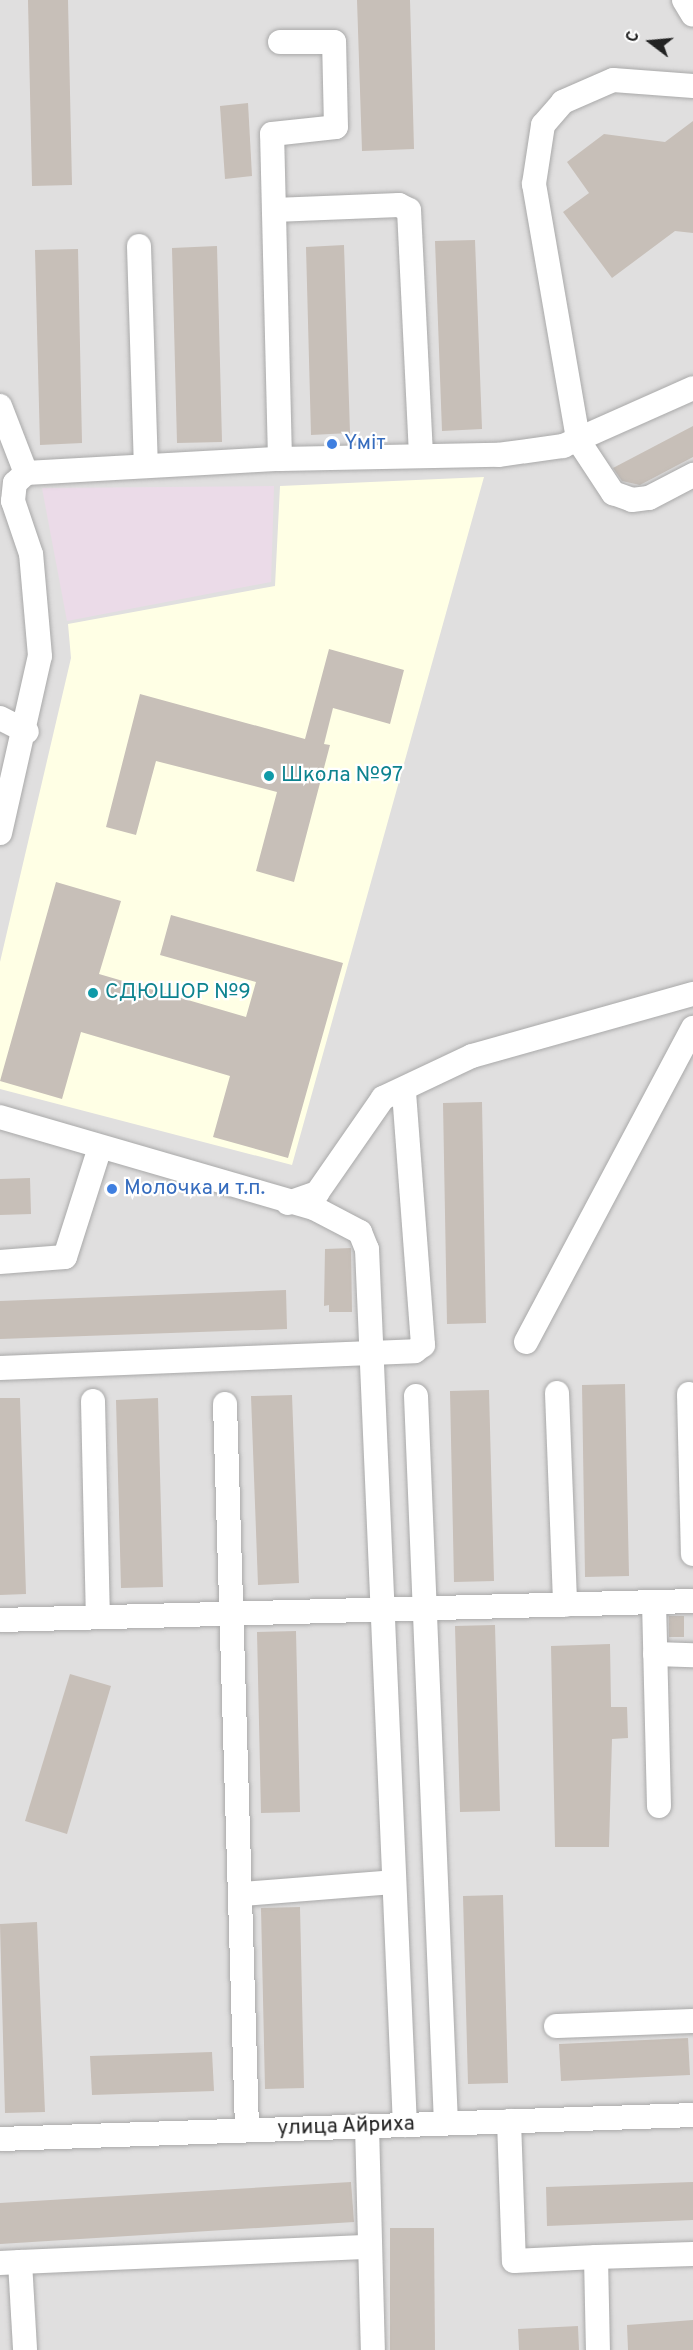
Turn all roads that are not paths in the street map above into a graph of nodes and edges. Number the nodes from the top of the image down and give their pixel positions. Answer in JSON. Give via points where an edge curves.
{"nodes":[{"id":1,"x":684,"y":0,"type":"edge"},
{"id":2,"x":693,"y":15,"type":"edge"},
{"id":3,"x":280,"y":42,"type":"dead end"},
{"id":4,"x":693,"y":86,"type":"edge"},
{"id":5,"x":274,"y":210,"type":"junction"},
{"id":6,"x":140,"y":246,"type":"dead end"},
{"id":7,"x":693,"y":388,"type":"edge"},
{"id":8,"x":0,"y":406,"type":"edge"},
{"id":9,"x":579,"y":440,"type":"junction"},
{"id":10,"x":421,"y":456,"type":"junction"},
{"id":11,"x":280,"y":459,"type":"junction"},
{"id":12,"x":146,"y":465,"type":"junction"},
{"id":13,"x":26,"y":473,"type":"junction"},
{"id":14,"x":693,"y":475,"type":"edge"},
{"id":15,"x":0,"y":718,"type":"edge"},
{"id":16,"x":27,"y":732,"type":"junction"},
{"id":17,"x":0,"y":833,"type":"edge"},
{"id":18,"x":693,"y":994,"type":"edge"},
{"id":19,"x":693,"y":1028,"type":"edge"},
{"id":20,"x":404,"y":1090,"type":"junction"},
{"id":21,"x":0,"y":1116,"type":"edge"},
{"id":22,"x":99,"y":1147,"type":"junction"},
{"id":23,"x":287,"y":1204,"type":"junction"},
{"id":24,"x":0,"y":1262,"type":"edge"},
{"id":25,"x":526,"y":1342,"type":"dead end"},
{"id":26,"x":372,"y":1354,"type":"junction"},
{"id":27,"x":0,"y":1368,"type":"edge"},
{"id":28,"x":557,"y":1393,"type":"dead end"},
{"id":29,"x":689,"y":1394,"type":"dead end"},
{"id":30,"x":416,"y":1396,"type":"dead end"},
{"id":31,"x":93,"y":1401,"type":"dead end"},
{"id":32,"x":225,"y":1404,"type":"dead end"},
{"id":33,"x":693,"y":1554,"type":"edge"},
{"id":34,"x":693,"y":1601,"type":"edge"},
{"id":35,"x":654,"y":1602,"type":"junction"},
{"id":36,"x":566,"y":1605,"type":"junction"},
{"id":37,"x":381,"y":1610,"type":"junction"},
{"id":38,"x":428,"y":1610,"type":"junction"},
{"id":39,"x":231,"y":1614,"type":"junction"},
{"id":40,"x":98,"y":1617,"type":"junction"},
{"id":41,"x":0,"y":1620,"type":"edge"},
{"id":42,"x":655,"y":1654,"type":"junction"},
{"id":43,"x":693,"y":1655,"type":"edge"},
{"id":44,"x":659,"y":1806,"type":"dead end"},
{"id":45,"x":393,"y":1882,"type":"junction"},
{"id":46,"x":242,"y":1894,"type":"junction"},
{"id":47,"x":693,"y":2021,"type":"edge"},
{"id":48,"x":556,"y":2026,"type":"dead end"},
{"id":49,"x":693,"y":2115,"type":"edge"},
{"id":50,"x":509,"y":2121,"type":"junction"},
{"id":51,"x":446,"y":2123,"type":"junction"},
{"id":52,"x":405,"y":2125,"type":"junction"},
{"id":53,"x":367,"y":2126,"type":"junction"},
{"id":54,"x":247,"y":2130,"type":"junction"},
{"id":55,"x":0,"y":2139,"type":"edge"},
{"id":56,"x":370,"y":2247,"type":"junction"},
{"id":57,"x":693,"y":2253,"type":"edge"},
{"id":58,"x":596,"y":2257,"type":"junction"},
{"id":59,"x":10,"y":2263,"type":"edge"},
{"id":60,"x":25,"y":2350,"type":"edge"},
{"id":61,"x":373,"y":2350,"type":"edge"},
{"id":62,"x":598,"y":2350,"type":"edge"}],
"edges":[{"from":1,"to":2,"type":"street"},
{"from":3,"to":5,"type":"street","via":[[334,42],[336,128],[272,134]]},
{"from":4,"to":9,"type":"street","via":[[613,80],[583,90],[563,102],[543,126],[535,150],[534,184]]},
{"from":5,"to":10,"type":"street","via":[[399,205],[409,210]]},
{"from":5,"to":11,"type":"street"},
{"from":6,"to":12,"type":"street"},
{"from":7,"to":9,"type":"street"},
{"from":8,"to":13,"type":"street"},
{"from":9,"to":10,"type":"street","via":[[498,455]]},
{"from":9,"to":14,"type":"street","via":[[613,493],[632,500],[649,498]]},
{"from":10,"to":11,"type":"street"},
{"from":11,"to":12,"type":"street"},
{"from":12,"to":13,"type":"street"},
{"from":13,"to":16,"type":"street","via":[[15,483],[13,501],[31,554],[40,656]]},
{"from":15,"to":16,"type":"street"},
{"from":16,"to":17,"type":"street"},
{"from":18,"to":20,"type":"street","via":[[472,1056]]},
{"from":19,"to":25,"type":"street"},
{"from":20,"to":23,"type":"street","via":[[383,1098],[317,1193]]},
{"from":20,"to":26,"type":"street","via":[[423,1345],[416,1351]]},
{"from":21,"to":22,"type":"street"},
{"from":22,"to":23,"type":"street"},
{"from":22,"to":24,"type":"street","via":[[64,1257]]},
{"from":23,"to":26,"type":"street","via":[[340,1217],[360,1232],[367,1249]]},
{"from":26,"to":27,"type":"street"},
{"from":26,"to":37,"type":"street"},
{"from":28,"to":36,"type":"street"},
{"from":29,"to":33,"type":"street"},
{"from":30,"to":38,"type":"street"},
{"from":31,"to":40,"type":"street"},
{"from":32,"to":39,"type":"street"},
{"from":34,"to":35,"type":"street"},
{"from":35,"to":36,"type":"street"},
{"from":35,"to":42,"type":"street"},
{"from":36,"to":38,"type":"street"},
{"from":37,"to":38,"type":"street"},
{"from":37,"to":39,"type":"street"},
{"from":37,"to":45,"type":"street"},
{"from":38,"to":51,"type":"street"},
{"from":39,"to":40,"type":"street"},
{"from":39,"to":46,"type":"street"},
{"from":40,"to":41,"type":"street"},
{"from":42,"to":43,"type":"street"},
{"from":42,"to":44,"type":"street"},
{"from":45,"to":46,"type":"street"},
{"from":45,"to":52,"type":"street"},
{"from":46,"to":54,"type":"street"},
{"from":47,"to":48,"type":"street"},
{"from":49,"to":50,"type":"street","name":"улица Айриха"},
{"from":50,"to":51,"type":"street","name":"улица Айриха"},
{"from":50,"to":58,"type":"street","via":[[514,2261]]},
{"from":51,"to":52,"type":"street","name":"улица Айриха"},
{"from":52,"to":53,"type":"street","name":"улица Айриха"},
{"from":53,"to":54,"type":"street","name":"улица Айриха"},
{"from":53,"to":56,"type":"street"},
{"from":54,"to":55,"type":"street","name":"улица Айриха"},
{"from":56,"to":59,"type":"street"},
{"from":56,"to":61,"type":"street"},
{"from":57,"to":58,"type":"street"},
{"from":58,"to":62,"type":"street"},
{"from":59,"to":60,"type":"street"}]}
